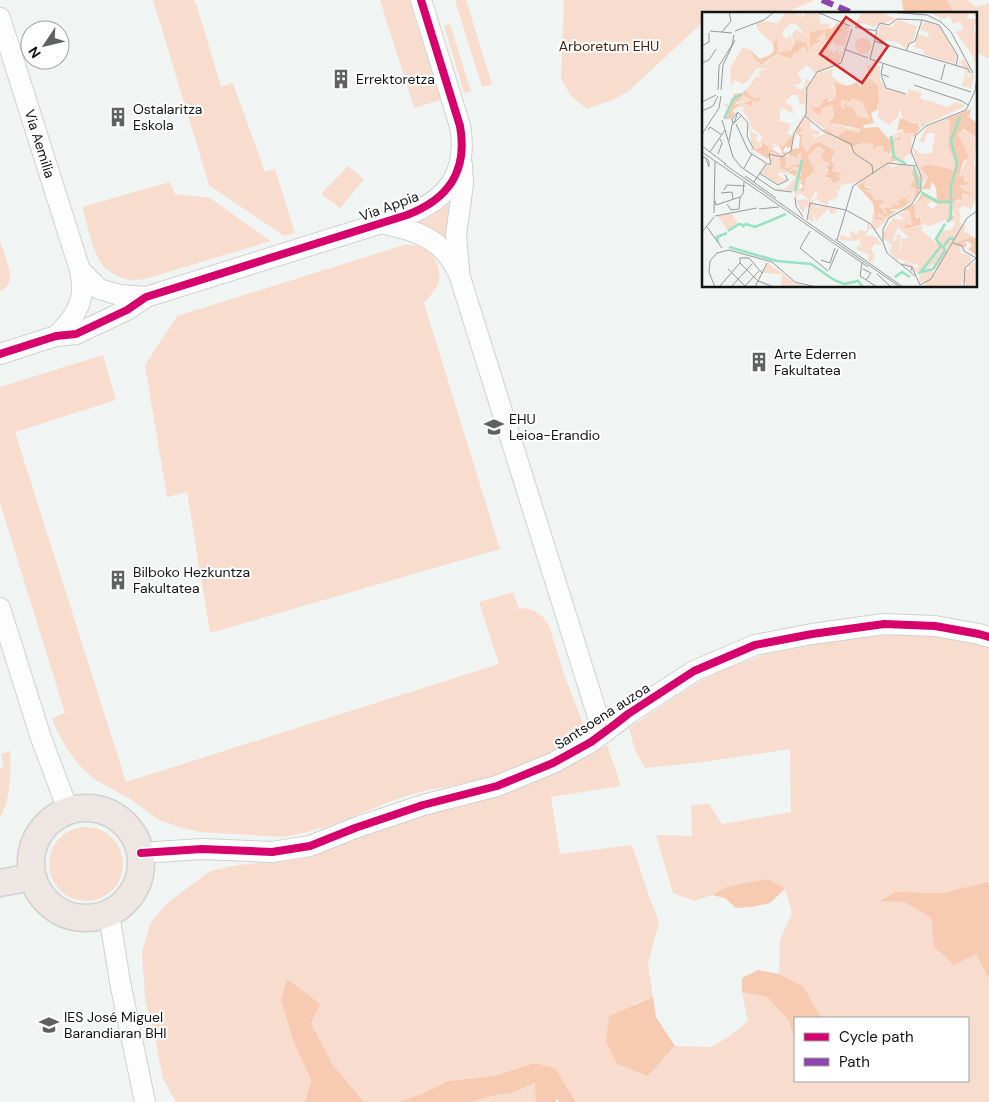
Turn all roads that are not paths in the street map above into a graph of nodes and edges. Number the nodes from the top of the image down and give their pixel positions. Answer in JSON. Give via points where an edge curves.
{"nodes":[{"id":1,"x":421,"y":0,"type":"edge"},
{"id":2,"x":0,"y":18,"type":"edge"},
{"id":3,"x":462,"y":154,"type":"junction"},
{"id":4,"x":382,"y":223,"type":"junction"},
{"id":5,"x":80,"y":270,"type":"junction"},
{"id":6,"x":459,"y":274,"type":"junction"},
{"id":7,"x":146,"y":297,"type":"junction"},
{"id":8,"x":56,"y":336,"type":"junction"},
{"id":9,"x":0,"y":354,"type":"edge"},
{"id":10,"x":0,"y":608,"type":"edge"},
{"id":11,"x":989,"y":637,"type":"edge"},
{"id":12,"x":603,"y":734,"type":"junction"},
{"id":13,"x":68,"y":810,"type":"junction"},
{"id":14,"x":140,"y":853,"type":"junction"},
{"id":15,"x":32,"y":877,"type":"junction"},
{"id":16,"x":0,"y":883,"type":"edge"},
{"id":17,"x":109,"y":914,"type":"junction"},
{"id":18,"x":145,"y":1102,"type":"edge"}],
"edges":[{"from":1,"to":3,"type":"street","name":"Via Appia","via":[[460,126]]},
{"from":2,"to":5,"type":"street","name":"Via Aemilia"},
{"from":3,"to":4,"type":"street","name":"Via Appia","via":[[455,176],[440,197],[419,211]]},
{"from":3,"to":6,"type":"street","via":[[463,184],[456,235]]},
{"from":4,"to":6,"type":"street","via":[[406,228],[426,237],[449,257]]},
{"from":4,"to":7,"type":"street","name":"Via Appia"},
{"from":5,"to":7,"type":"street","via":[[100,288],[120,295]]},
{"from":5,"to":8,"type":"street","name":"Via Aemilia","via":[[82,289],[79,303],[75,314]]},
{"from":6,"to":12,"type":"street"},
{"from":7,"to":8,"type":"street","via":[[127,310],[76,334]]},
{"from":8,"to":9,"type":"street"},
{"from":10,"to":13,"type":"street","via":[[40,735]]},
{"from":11,"to":12,"type":"street","name":"Santsoena auzoa","via":[[935,626],[884,624],[755,646],[694,671]]},
{"from":12,"to":14,"type":"street","name":"Santsoena auzoa","via":[[553,763],[496,786],[423,805],[310,846],[272,852],[202,849]]},
{"from":13,"to":14,"type":"main road","via":[[92,808],[114,816],[127,825]]},
{"from":13,"to":15,"type":"main road","via":[[42,829],[33,844],[30,860]]},
{"from":14,"to":17,"type":"main road","via":[[138,883],[131,896]]},
{"from":15,"to":16,"type":"main road"},
{"from":15,"to":17,"type":"main road","via":[[38,892],[61,914],[93,919]]},
{"from":17,"to":18,"type":"street"}]}
